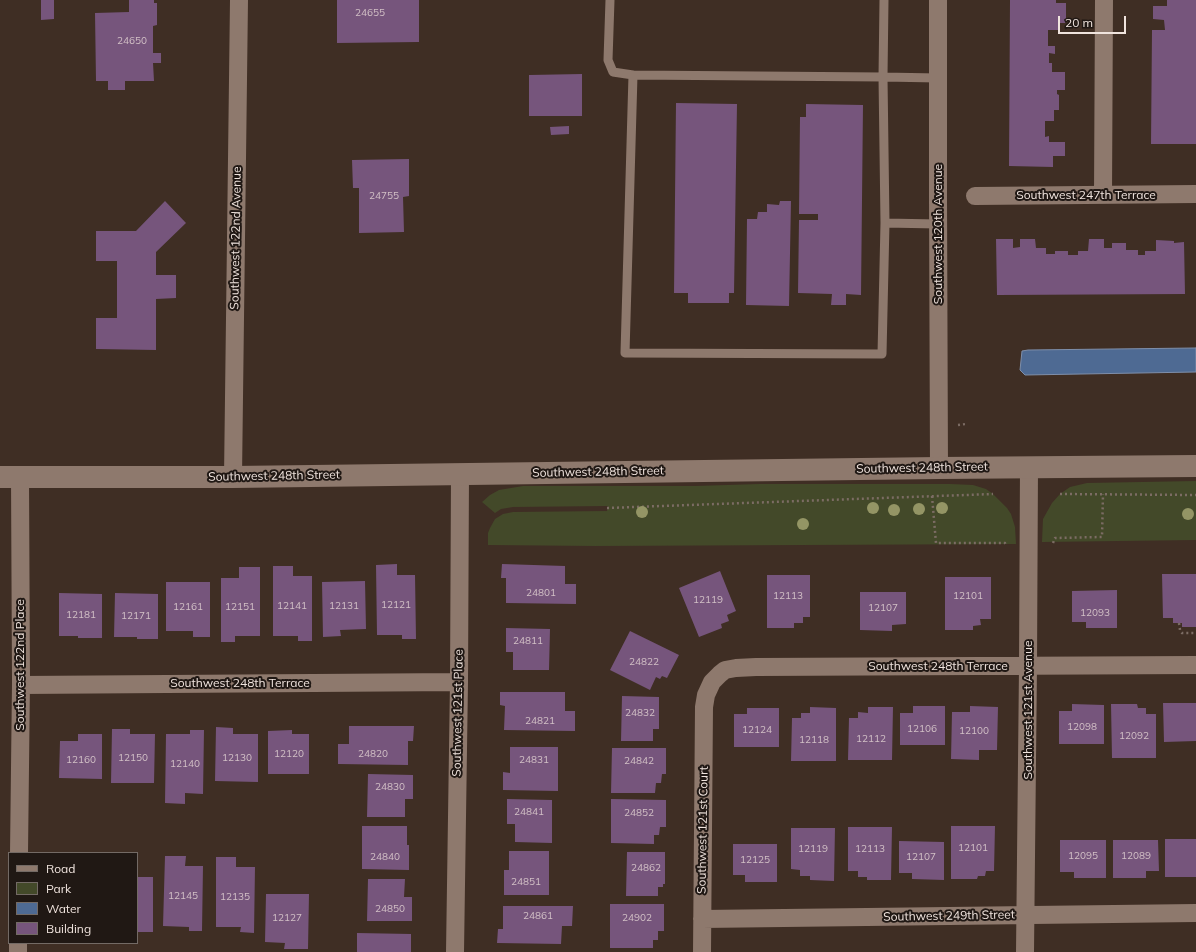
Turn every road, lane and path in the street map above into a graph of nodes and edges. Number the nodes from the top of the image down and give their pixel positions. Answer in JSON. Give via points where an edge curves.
{"nodes":[{"id":1,"x":239,"y":0,"type":"edge"},
{"id":2,"x":610,"y":0,"type":"edge"},
{"id":3,"x":884,"y":0,"type":"edge"},
{"id":4,"x":938,"y":0,"type":"edge"},
{"id":5,"x":1104,"y":0,"type":"edge"},
{"id":6,"x":633,"y":75,"type":"junction"},
{"id":7,"x":883,"y":77,"type":"junction"},
{"id":8,"x":938,"y":78,"type":"junction"},
{"id":9,"x":1196,"y":194,"type":"edge"},
{"id":10,"x":1103,"y":195,"type":"junction"},
{"id":11,"x":975,"y":196,"type":"dead end"},
{"id":12,"x":885,"y":224,"type":"junction"},
{"id":13,"x":938,"y":224,"type":"junction"},
{"id":14,"x":1196,"y":466,"type":"edge"},
{"id":15,"x":1029,"y":467,"type":"junction"},
{"id":16,"x":939,"y":468,"type":"junction"},
{"id":17,"x":460,"y":474,"type":"junction"},
{"id":18,"x":10,"y":477,"type":"edge"},
{"id":19,"x":233,"y":477,"type":"junction"},
{"id":20,"x":993,"y":494,"type":"dead end"},
{"id":21,"x":1060,"y":494,"type":"dead end"},
{"id":22,"x":1103,"y":494,"type":"junction"},
{"id":23,"x":1196,"y":495,"type":"edge"},
{"id":24,"x":932,"y":496,"type":"junction"},
{"id":25,"x":607,"y":508,"type":"dead end"},
{"id":26,"x":1053,"y":543,"type":"dead end"},
{"id":27,"x":1005,"y":545,"type":"dead end"},
{"id":28,"x":1179,"y":623,"type":"dead end"},
{"id":29,"x":1195,"y":633,"type":"edge"},
{"id":30,"x":1196,"y":665,"type":"edge"},
{"id":31,"x":1028,"y":666,"type":"junction"},
{"id":32,"x":459,"y":682,"type":"junction"},
{"id":33,"x":21,"y":685,"type":"junction"},
{"id":34,"x":704,"y":707,"type":"joint"},
{"id":35,"x":19,"y":852,"type":"edge"},
{"id":36,"x":1196,"y":913,"type":"edge"},
{"id":37,"x":1026,"y":915,"type":"junction"},
{"id":38,"x":702,"y":919,"type":"junction"},
{"id":39,"x":455,"y":952,"type":"edge"},
{"id":40,"x":702,"y":952,"type":"edge"},
{"id":41,"x":1026,"y":952,"type":"edge"}],
"edges":[{"from":1,"to":19,"type":"street","name":"Southwest 122nd Avenue"},
{"from":2,"to":6,"type":"lane","via":[[608,60],[613,72]]},
{"from":3,"to":7,"type":"lane"},
{"from":4,"to":8,"type":"street","name":"Southwest 120th Avenue"},
{"from":5,"to":10,"type":"street"},
{"from":6,"to":7,"type":"lane"},
{"from":6,"to":12,"type":"lane","via":[[625,353],[882,354]]},
{"from":7,"to":8,"type":"lane"},
{"from":7,"to":12,"type":"lane"},
{"from":8,"to":13,"type":"street","name":"Southwest 120th Avenue"},
{"from":9,"to":10,"type":"street","name":"Southwest 247th Terrace"},
{"from":10,"to":11,"type":"street","name":"Southwest 247th Terrace"},
{"from":12,"to":13,"type":"lane"},
{"from":13,"to":16,"type":"street","name":"Southwest 120th Avenue"},
{"from":14,"to":15,"type":"street","name":"Southwest 248th Street"},
{"from":15,"to":16,"type":"street","name":"Southwest 248th Street"},
{"from":15,"to":31,"type":"street","name":"Southwest 121st Avenue"},
{"from":16,"to":17,"type":"street","name":"Southwest 248th Street"},
{"from":17,"to":19,"type":"street","name":"Southwest 248th Street"},
{"from":17,"to":32,"type":"street","name":"Southwest 121st Place"},
{"from":18,"to":19,"type":"street","name":"Southwest 248th Street"},
{"from":18,"to":33,"type":"street","name":"Southwest 122nd Place"},
{"from":20,"to":24,"type":"path"},
{"from":21,"to":22,"type":"path"},
{"from":22,"to":23,"type":"path"},
{"from":22,"to":26,"type":"path","via":[[1102,537],[1055,538]]},
{"from":24,"to":25,"type":"path"},
{"from":24,"to":27,"type":"path","via":[[936,543]]},
{"from":28,"to":29,"type":"path","via":[[1182,633]]},
{"from":30,"to":31,"type":"street","name":"Southwest 248th Terrace"},
{"from":31,"to":34,"type":"street","name":"Southwest 248th Terrace","via":[[730,668],[712,682]]},
{"from":31,"to":37,"type":"street","name":"Southwest 121st Avenue"},
{"from":32,"to":33,"type":"street","name":"Southwest 248th Terrace"},
{"from":32,"to":39,"type":"street","name":"Southwest 121st Place"},
{"from":33,"to":35,"type":"street","name":"Southwest 122nd Place"},
{"from":34,"to":38,"type":"street","name":"Southwest 121st Court"},
{"from":36,"to":37,"type":"street","name":"Southwest 249th Street"},
{"from":37,"to":38,"type":"street","name":"Southwest 249th Street"},
{"from":37,"to":41,"type":"street","name":"Southwest 121st Avenue"},
{"from":38,"to":40,"type":"street","name":"Southwest 121st Court"}]}
